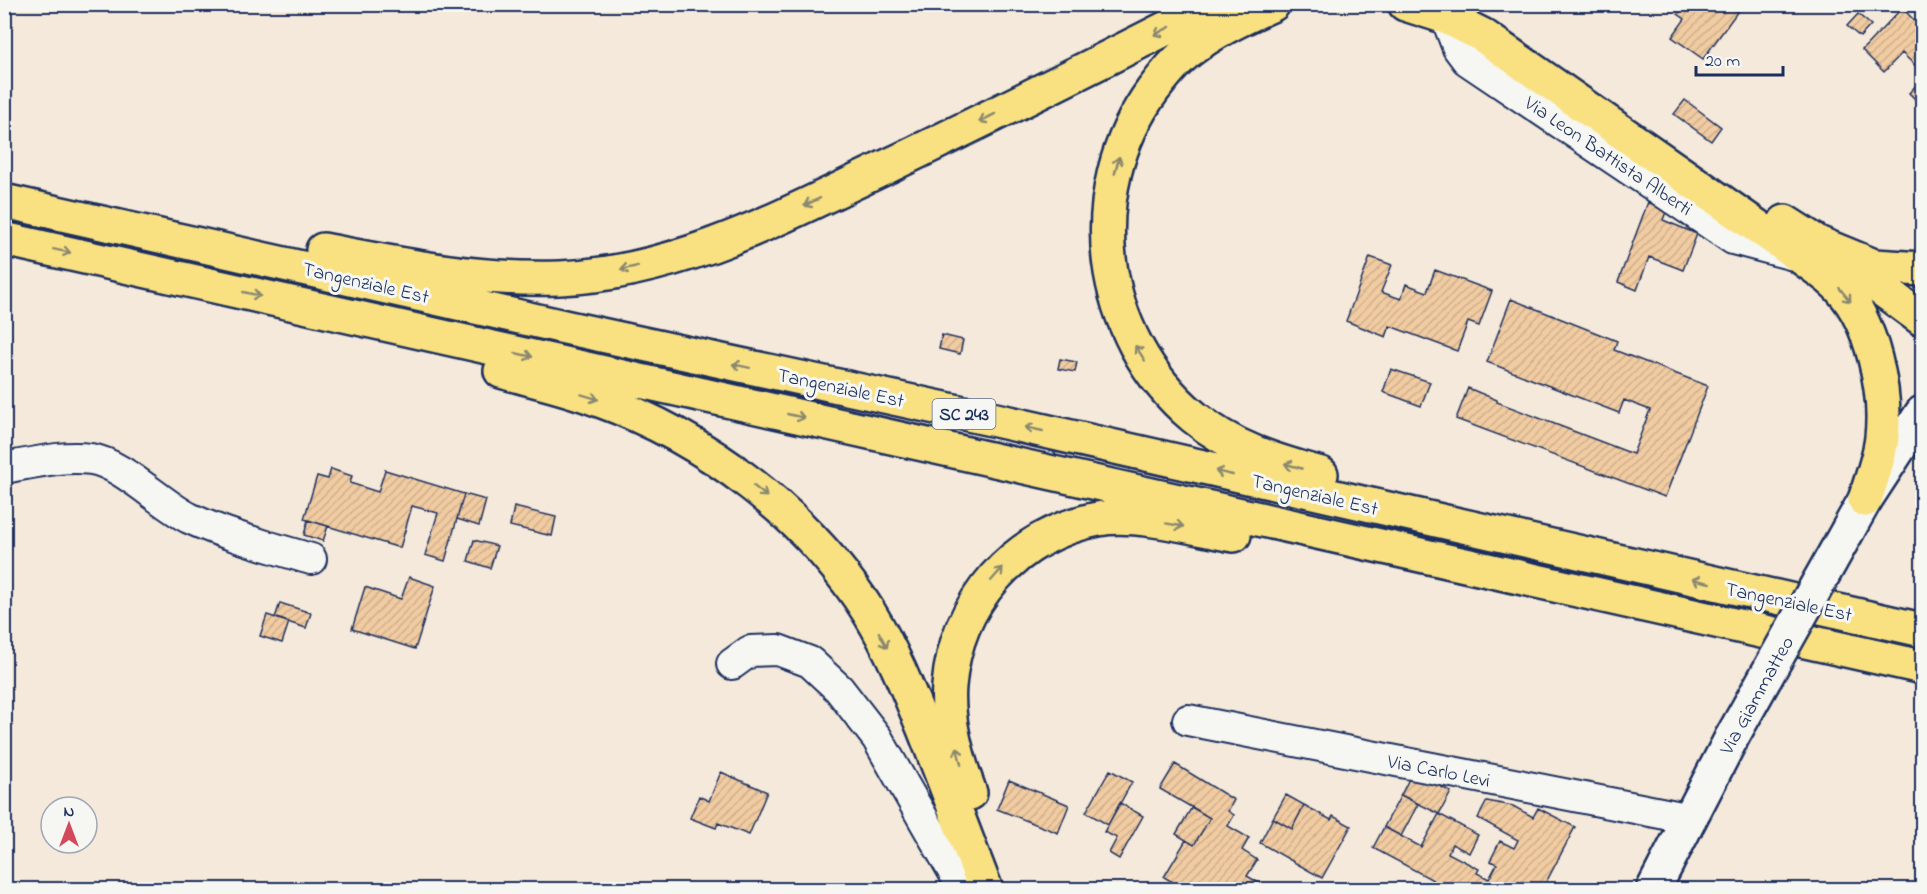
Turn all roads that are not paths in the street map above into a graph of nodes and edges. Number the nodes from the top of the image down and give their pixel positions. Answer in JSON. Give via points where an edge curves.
{"nodes":[{"id":1,"x":1214,"y":4,"type":"edge"},
{"id":2,"x":1273,"y":4,"type":"edge"},
{"id":3,"x":1405,"y":4,"type":"edge"},
{"id":4,"x":1452,"y":11,"type":"edge"},
{"id":5,"x":4,"y":201,"type":"edge"},
{"id":6,"x":67,"y":215,"type":"junction"},
{"id":7,"x":4,"y":239,"type":"edge"},
{"id":8,"x":1810,"y":250,"type":"junction"},
{"id":9,"x":1923,"y":269,"type":"edge"},
{"id":10,"x":1923,"y":319,"type":"edge"},
{"id":11,"x":379,"y":323,"type":"junction"},
{"id":12,"x":1923,"y":413,"type":"edge"},
{"id":13,"x":4,"y":468,"type":"edge"},
{"id":14,"x":1865,"y":500,"type":"junction"},
{"id":15,"x":1506,"y":537,"type":"junction"},
{"id":16,"x":1384,"y":547,"type":"junction"},
{"id":17,"x":311,"y":559,"type":"dead end"},
{"id":18,"x":1923,"y":630,"type":"edge"},
{"id":19,"x":732,"y":663,"type":"dead end"},
{"id":20,"x":1923,"y":667,"type":"edge"},
{"id":21,"x":1188,"y":720,"type":"dead end"},
{"id":22,"x":1691,"y":819,"type":"junction"},
{"id":23,"x":984,"y":886,"type":"edge"},
{"id":24,"x":1653,"y":890,"type":"edge"}],
"edges":[{"from":1,"to":6,"type":"highway","one_way":true,"via":[[961,131],[751,230],[703,249],[613,272],[561,278],[443,273],[122,211]]},
{"from":15,"to":2,"type":"highway","one_way":true,"via":[[1479,518],[1244,450],[1194,416],[1159,380],[1134,344],[1112,285],[1107,224],[1110,189],[1132,122],[1168,71],[1189,50]]},
{"from":3,"to":4,"type":"highway"},
{"from":4,"to":8,"type":"highway","via":[[1482,35]]},
{"from":5,"to":6,"type":"highway","name":"Tangenziale Est","number":"SC 243"},
{"from":15,"to":6,"type":"highway","name":"Tangenziale Est","number":"SC 243","one_way":true},
{"from":7,"to":11,"type":"highway","name":"Tangenziale Est","number":"SC 243","one_way":true},
{"from":8,"to":9,"type":"highway","via":[[1874,266]]},
{"from":8,"to":10,"type":"highway"},
{"from":8,"to":14,"type":"highway","one_way":true,"via":[[1854,306],[1873,355],[1883,407],[1882,439]]},
{"from":11,"to":16,"type":"highway","name":"Tangenziale Est","number":"SC 243","one_way":true},
{"from":11,"to":23,"type":"highway","one_way":true,"via":[[402,343],[596,398],[656,424],[758,488],[786,513],[815,542],[870,615],[912,700]]},
{"from":12,"to":14,"type":"street","name":"Via Giammatteo"},
{"from":13,"to":17,"type":"street","via":[[60,458],[93,459],[112,466],[187,517]]},
{"from":14,"to":22,"type":"street","name":"Via Giammatteo","bridge":true,"via":[[1732,737]]},
{"from":18,"to":15,"type":"highway","name":"Tangenziale Est","number":"SC 243","one_way":true},
{"from":16,"to":20,"type":"highway","name":"Tangenziale Est","number":"SC 243"},
{"from":23,"to":16,"type":"highway","one_way":true,"via":[[950,716],[949,688],[953,651],[965,622],[979,594],[1002,567],[1050,535],[1100,519],[1160,522],[1345,555]]},
{"from":19,"to":23,"type":"street","via":[[750,651],[778,650],[810,662],[839,689]]},
{"from":21,"to":22,"type":"street","name":"Via Carlo Levi"},
{"from":22,"to":24,"type":"street","name":"Via Giammatteo"}]}
